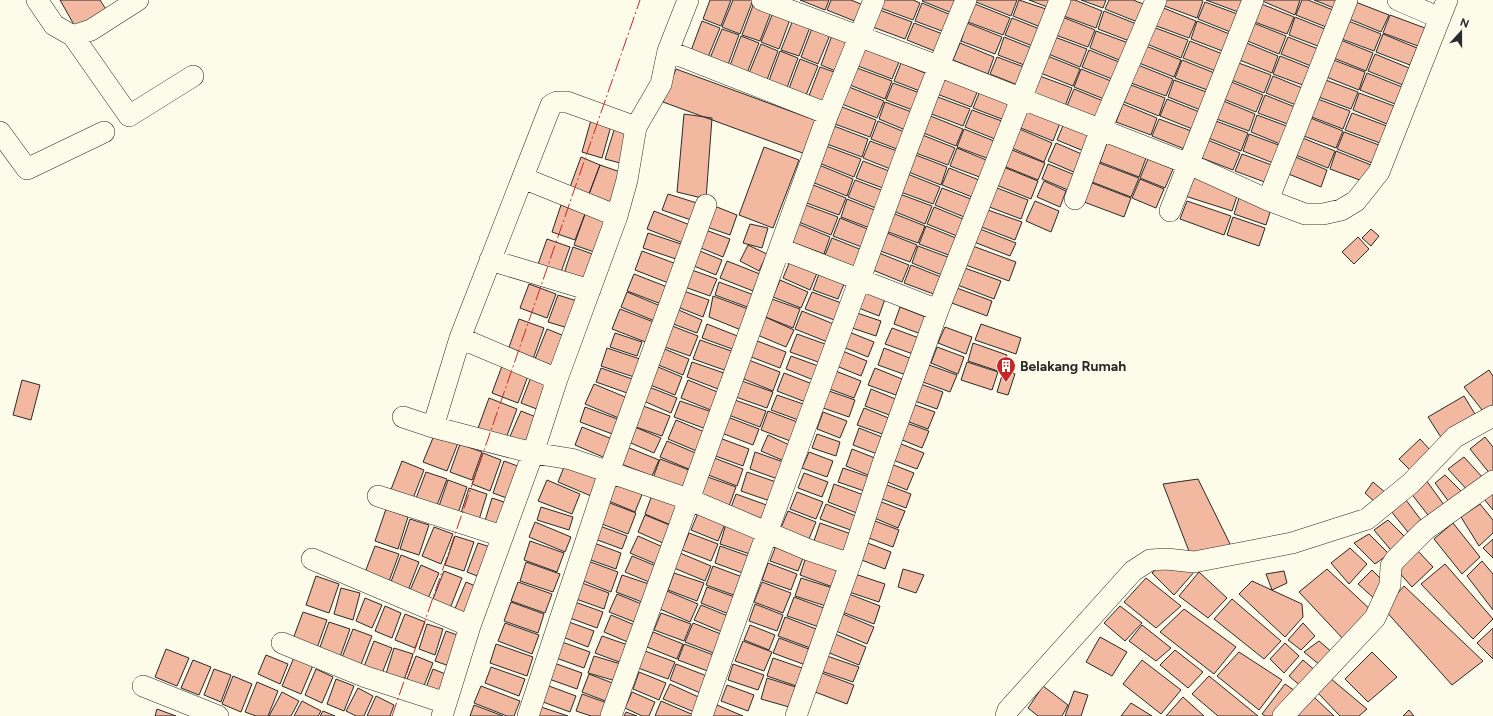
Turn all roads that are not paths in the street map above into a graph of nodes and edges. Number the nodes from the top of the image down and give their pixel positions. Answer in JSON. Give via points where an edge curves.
{"nodes":[{"id":1,"x":37,"y":0,"type":"edge"},
{"id":2,"x":138,"y":0,"type":"edge"},
{"id":3,"x":688,"y":0,"type":"edge"},
{"id":4,"x":874,"y":0,"type":"edge"},
{"id":5,"x":966,"y":0,"type":"edge"},
{"id":6,"x":1060,"y":0,"type":"edge"},
{"id":7,"x":1156,"y":0,"type":"edge"},
{"id":8,"x":1253,"y":0,"type":"edge"},
{"id":9,"x":1347,"y":0,"type":"edge"},
{"id":10,"x":1398,"y":0,"type":"edge"},
{"id":11,"x":772,"y":2,"type":"edge"},
{"id":12,"x":1444,"y":9,"type":"edge"},
{"id":13,"x":73,"y":36,"type":"junction"},
{"id":14,"x":859,"y":37,"type":"junction"},
{"id":15,"x":668,"y":50,"type":"junction"},
{"id":16,"x":938,"y":66,"type":"junction"},
{"id":17,"x":193,"y":76,"type":"dead end"},
{"id":18,"x":1022,"y":100,"type":"junction"},
{"id":19,"x":828,"y":114,"type":"junction"},
{"id":20,"x":636,"y":126,"type":"junction"},
{"id":21,"x":1100,"y":131,"type":"junction"},
{"id":22,"x":0,"y":132,"type":"edge"},
{"id":23,"x":104,"y":132,"type":"dead end"},
{"id":24,"x":1189,"y":164,"type":"junction"},
{"id":25,"x":523,"y":178,"type":"junction"},
{"id":26,"x":1075,"y":199,"type":"dead end"},
{"id":27,"x":1268,"y":200,"type":"junction"},
{"id":28,"x":706,"y":205,"type":"dead end"},
{"id":29,"x":1170,"y":211,"type":"dead end"},
{"id":30,"x":617,"y":216,"type":"junction"},
{"id":31,"x":781,"y":249,"type":"junction"},
{"id":32,"x":490,"y":260,"type":"junction"},
{"id":33,"x":859,"y":279,"type":"junction"},
{"id":34,"x":590,"y":290,"type":"junction"},
{"id":35,"x":938,"y":310,"type":"junction"},
{"id":36,"x":460,"y":338,"type":"junction"},
{"id":37,"x":557,"y":379,"type":"junction"},
{"id":38,"x":1493,"y":416,"type":"edge"},
{"id":39,"x":403,"y":417,"type":"dead end"},
{"id":40,"x":433,"y":427,"type":"junction"},
{"id":41,"x":533,"y":453,"type":"junction"},
{"id":42,"x":609,"y":472,"type":"junction"},
{"id":43,"x":1493,"y":481,"type":"edge"},
{"id":44,"x":378,"y":496,"type":"dead end"},
{"id":45,"x":688,"y":499,"type":"junction"},
{"id":46,"x":767,"y":532,"type":"junction"},
{"id":47,"x":502,"y":536,"type":"junction"},
{"id":48,"x":312,"y":559,"type":"dead end"},
{"id":49,"x":850,"y":564,"type":"junction"},
{"id":50,"x":470,"y":626,"type":"junction"},
{"id":51,"x":282,"y":643,"type":"dead end"},
{"id":52,"x":143,"y":686,"type":"dead end"},
{"id":53,"x":444,"y":710,"type":"edge"},
{"id":54,"x":218,"y":716,"type":"edge"},
{"id":55,"x":528,"y":716,"type":"edge"},
{"id":56,"x":611,"y":716,"type":"edge"},
{"id":57,"x":702,"y":716,"type":"edge"},
{"id":58,"x":796,"y":716,"type":"edge"},
{"id":59,"x":1006,"y":716,"type":"edge"},
{"id":60,"x":1283,"y":716,"type":"edge"}],
"edges":[{"from":1,"to":13,"type":"street","via":[[54,25]]},
{"from":2,"to":13,"type":"street","via":[[91,30]]},
{"from":3,"to":15,"type":"street"},
{"from":4,"to":14,"type":"street"},
{"from":5,"to":16,"type":"street"},
{"from":6,"to":18,"type":"street"},
{"from":7,"to":21,"type":"street"},
{"from":8,"to":24,"type":"street"},
{"from":9,"to":27,"type":"street"},
{"from":10,"to":12,"type":"street"},
{"from":11,"to":14,"type":"street"},
{"from":12,"to":27,"type":"street","via":[[1379,172],[1356,201],[1341,210],[1305,214]]},
{"from":13,"to":17,"type":"street","via":[[129,116]]},
{"from":14,"to":16,"type":"street"},
{"from":14,"to":19,"type":"street"},
{"from":15,"to":19,"type":"street"},
{"from":15,"to":20,"type":"street","via":[[661,84]]},
{"from":16,"to":18,"type":"street"},
{"from":16,"to":33,"type":"street"},
{"from":18,"to":21,"type":"street"},
{"from":18,"to":35,"type":"street"},
{"from":19,"to":31,"type":"street"},
{"from":20,"to":25,"type":"street","via":[[567,102],[551,105]]},
{"from":20,"to":30,"type":"street","via":[[627,180]]},
{"from":21,"to":24,"type":"street"},
{"from":21,"to":26,"type":"street"},
{"from":22,"to":23,"type":"street","via":[[27,170]]},
{"from":24,"to":27,"type":"street"},
{"from":24,"to":29,"type":"street"},
{"from":25,"to":30,"type":"street"},
{"from":25,"to":32,"type":"street"},
{"from":28,"to":42,"type":"street"},
{"from":30,"to":34,"type":"street"},
{"from":31,"to":33,"type":"street"},
{"from":31,"to":45,"type":"street"},
{"from":32,"to":34,"type":"street"},
{"from":32,"to":36,"type":"street"},
{"from":33,"to":35,"type":"street"},
{"from":33,"to":46,"type":"street"},
{"from":34,"to":37,"type":"street"},
{"from":35,"to":49,"type":"street"},
{"from":36,"to":37,"type":"street"},
{"from":36,"to":40,"type":"street"},
{"from":37,"to":41,"type":"street"},
{"from":38,"to":59,"type":"street","via":[[1455,437],[1412,483],[1366,518],[1292,543],[1194,562],[1150,560],[1133,571],[1008,710]]},
{"from":39,"to":40,"type":"street"},
{"from":40,"to":41,"type":"street"},
{"from":41,"to":42,"type":"street","via":[[571,459]]},
{"from":41,"to":47,"type":"street"},
{"from":42,"to":45,"type":"street"},
{"from":42,"to":55,"type":"street"},
{"from":43,"to":60,"type":"street","via":[[1425,530],[1395,560],[1391,566],[1390,586],[1375,618]]},
{"from":44,"to":47,"type":"street"},
{"from":45,"to":46,"type":"street"},
{"from":45,"to":56,"type":"street"},
{"from":46,"to":49,"type":"street"},
{"from":46,"to":57,"type":"street"},
{"from":47,"to":50,"type":"street"},
{"from":48,"to":50,"type":"street"},
{"from":49,"to":58,"type":"street"},
{"from":50,"to":53,"type":"street"},
{"from":51,"to":53,"type":"street"},
{"from":52,"to":54,"type":"street"}]}
